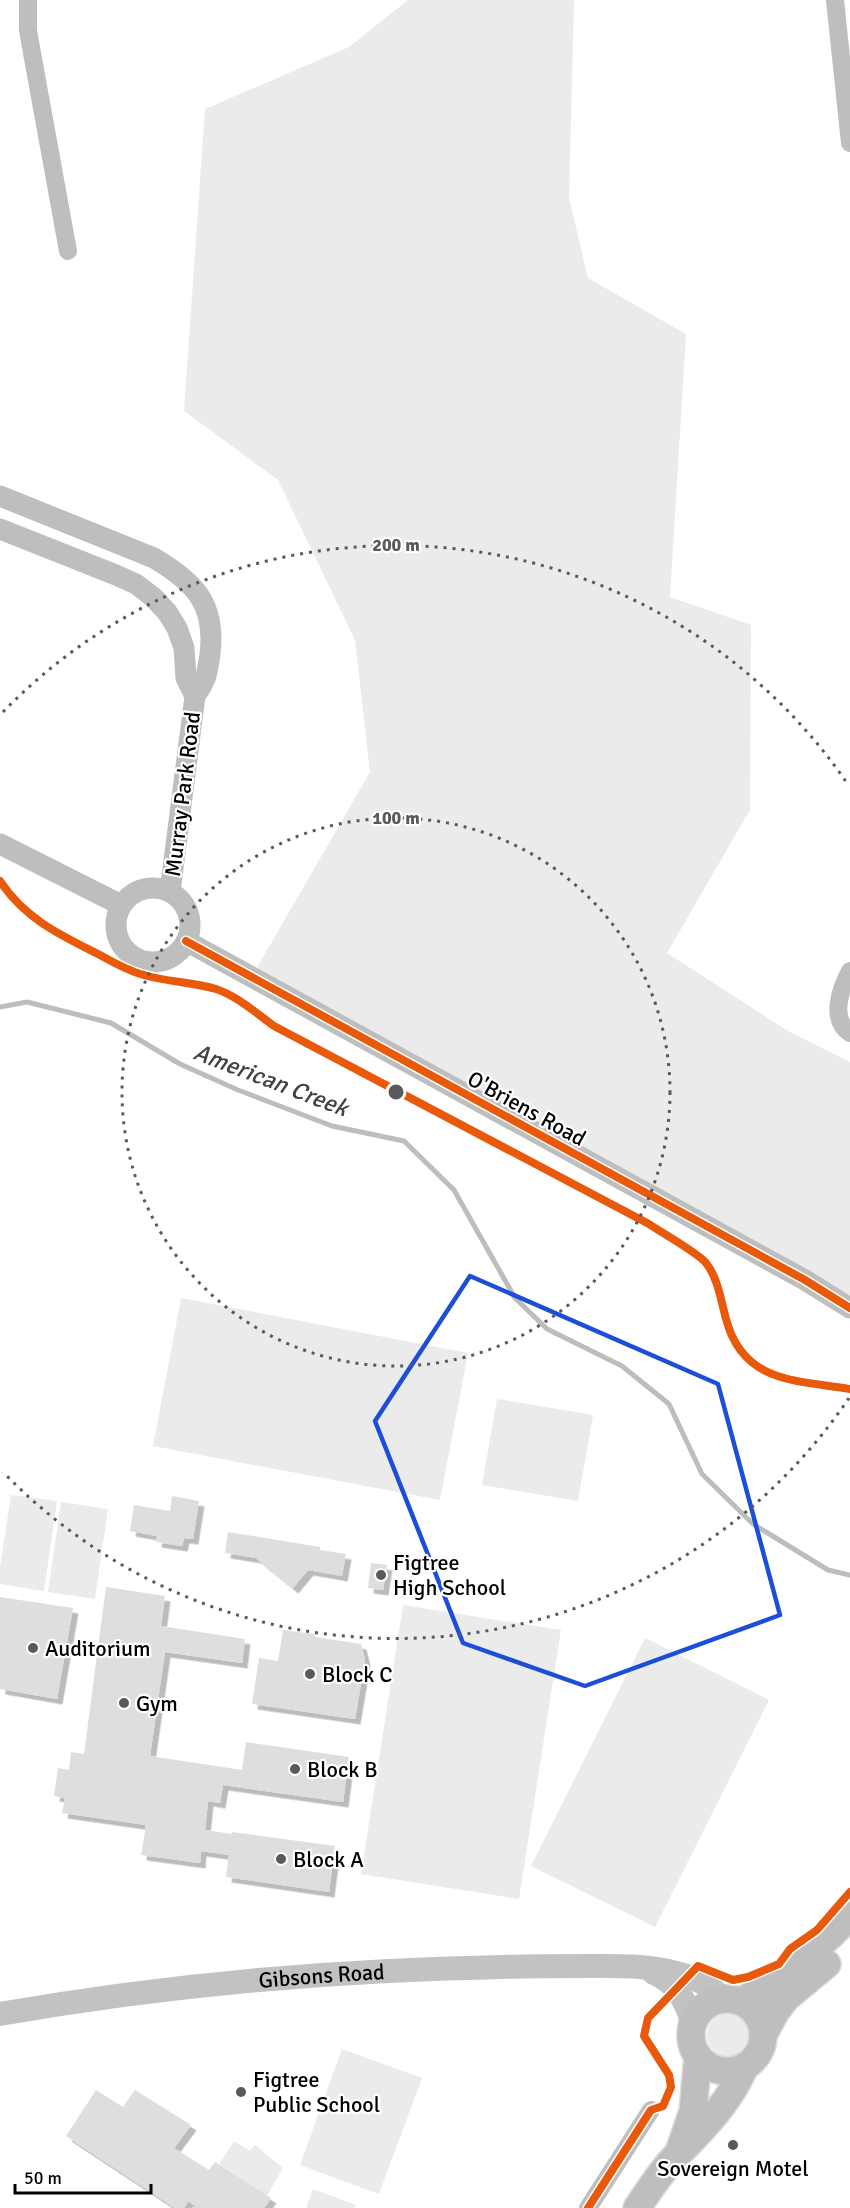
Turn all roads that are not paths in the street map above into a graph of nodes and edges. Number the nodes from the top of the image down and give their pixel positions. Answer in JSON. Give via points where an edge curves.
{"nodes":[{"id":1,"x":28,"y":0,"type":"edge"},
{"id":2,"x":835,"y":0,"type":"edge"},
{"id":3,"x":850,"y":143,"type":"edge"},
{"id":4,"x":68,"y":251,"type":"dead end"},
{"id":5,"x":0,"y":496,"type":"edge"},
{"id":6,"x":0,"y":529,"type":"edge"},
{"id":7,"x":195,"y":696,"type":"junction"},
{"id":8,"x":0,"y":844,"type":"edge"},
{"id":9,"x":170,"y":892,"type":"junction"},
{"id":10,"x":122,"y":905,"type":"junction"},
{"id":11,"x":186,"y":941,"type":"junction"},
{"id":12,"x":850,"y":971,"type":"edge"},
{"id":13,"x":850,"y":1033,"type":"edge"},
{"id":14,"x":850,"y":1308,"type":"edge"},
{"id":15,"x":850,"y":1916,"type":"edge"},
{"id":16,"x":850,"y":1939,"type":"edge"},
{"id":17,"x":644,"y":1968,"type":"junction"},
{"id":18,"x":731,"y":2001,"type":"junction"},
{"id":19,"x":0,"y":2014,"type":"edge"},
{"id":20,"x":693,"y":2023,"type":"junction"},
{"id":21,"x":763,"y":2035,"type":"junction"},
{"id":22,"x":698,"y":2056,"type":"junction"},
{"id":23,"x":745,"y":2066,"type":"junction"},
{"id":24,"x":651,"y":2110,"type":"dead end"},
{"id":25,"x":679,"y":2153,"type":"junction"},
{"id":26,"x":588,"y":2208,"type":"edge"},
{"id":27,"x":637,"y":2208,"type":"edge"}],
"edges":[{"from":1,"to":4,"type":"street","via":[[32,53]]},
{"from":2,"to":3,"type":"street"},
{"from":5,"to":7,"type":"street","name":"Murray Park Road","via":[[154,558],[190,584],[208,612],[211,644],[206,680]]},
{"from":6,"to":7,"type":"street","name":"Murray Park Road","via":[[116,575],[153,597],[177,628],[184,648],[186,678]]},
{"from":7,"to":9,"type":"street","name":"Murray Park Road"},
{"from":8,"to":10,"type":"street"},
{"from":9,"to":10,"type":"street","via":[[139,891]]},
{"from":9,"to":11,"type":"street","via":[[189,914]]},
{"from":10,"to":11,"type":"street","via":[[117,930],[128,951],[139,958],[164,960]]},
{"from":11,"to":14,"type":"street","name":"O'Briens Road"},
{"from":12,"to":13,"type":"street","via":[[841,989],[838,1012]]},
{"from":15,"to":18,"type":"main road","via":[[800,1963]]},
{"from":16,"to":21,"type":"main road","via":[[786,1998]]},
{"from":17,"to":18,"type":"main road","name":"Gibsons Road","via":[[692,1978]]},
{"from":17,"to":19,"type":"main road","name":"Gibsons Road","via":[[435,1968],[306,1976],[108,1997]]},
{"from":17,"to":20,"type":"main road","name":"Gibsons Road","via":[[675,1987],[686,2001]]},
{"from":18,"to":20,"type":"main road","via":[[704,2007]]},
{"from":18,"to":21,"type":"main road","via":[[753,2010]]},
{"from":20,"to":22,"type":"main road","via":[[691,2036]]},
{"from":21,"to":23,"type":"main road","via":[[757,2055]]},
{"from":22,"to":23,"type":"main road","via":[[723,2071]]},
{"from":22,"to":25,"type":"main road","via":[[693,2111]]},
{"from":23,"to":25,"type":"main road","via":[[717,2114]]},
{"from":24,"to":26,"type":"street"},
{"from":25,"to":27,"type":"main road"}]}
